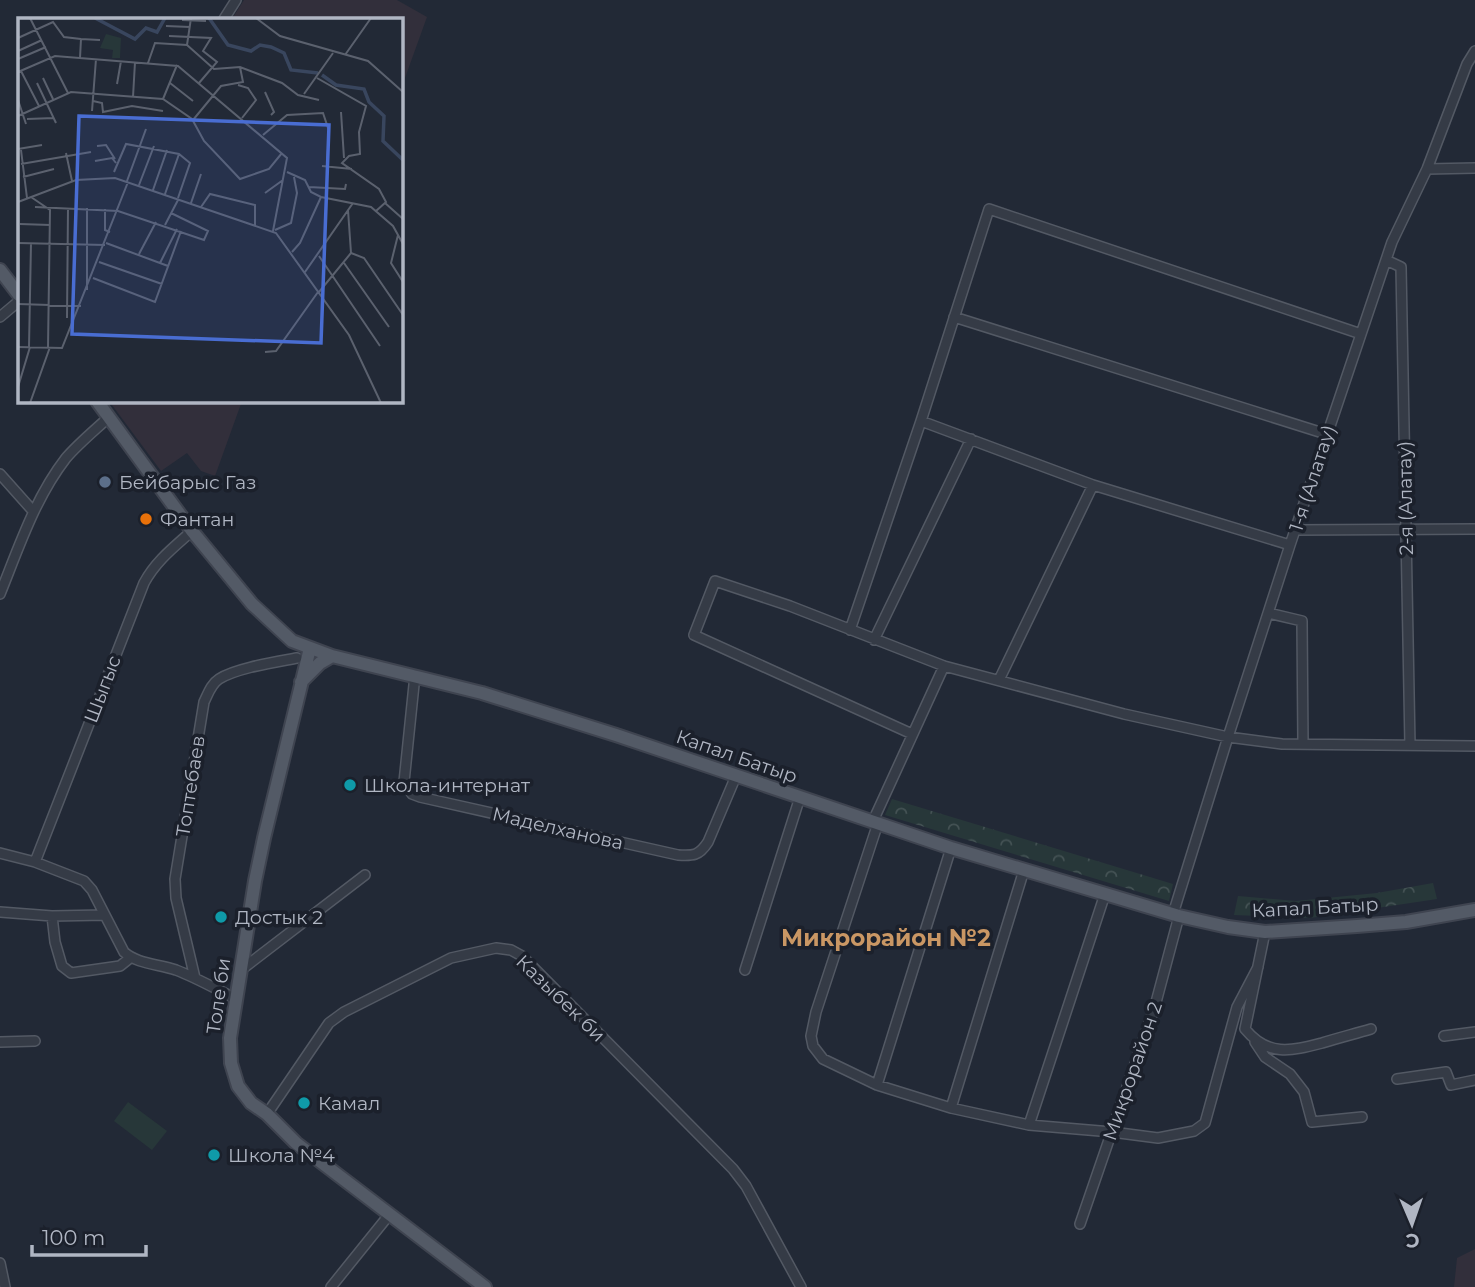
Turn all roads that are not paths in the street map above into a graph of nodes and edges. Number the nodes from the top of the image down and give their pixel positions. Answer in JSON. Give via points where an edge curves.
{"nodes":[{"id":1,"x":236,"y":0,"type":"edge"},
{"id":2,"x":225,"y":18,"type":"edge"},
{"id":3,"x":1475,"y":51,"type":"edge"},
{"id":4,"x":1475,"y":168,"type":"edge"},
{"id":5,"x":1427,"y":169,"type":"junction"},
{"id":6,"x":1386,"y":260,"type":"junction"},
{"id":7,"x":0,"y":270,"type":"edge"},
{"id":8,"x":18,"y":294,"type":"edge"},
{"id":9,"x":18,"y":302,"type":"edge"},
{"id":10,"x":0,"y":317,"type":"edge"},
{"id":11,"x":954,"y":317,"type":"junction"},
{"id":12,"x":1361,"y":334,"type":"junction"},
{"id":13,"x":98,"y":402,"type":"edge"},
{"id":14,"x":109,"y":417,"type":"junction"},
{"id":15,"x":921,"y":421,"type":"junction"},
{"id":16,"x":1326,"y":435,"type":"junction"},
{"id":17,"x":971,"y":439,"type":"junction"},
{"id":18,"x":0,"y":474,"type":"edge"},
{"id":19,"x":1093,"y":485,"type":"junction"},
{"id":20,"x":33,"y":511,"type":"junction"},
{"id":21,"x":1406,"y":529,"type":"junction"},
{"id":22,"x":1475,"y":529,"type":"edge"},
{"id":23,"x":1295,"y":530,"type":"junction"},
{"id":24,"x":192,"y":531,"type":"junction"},
{"id":25,"x":1290,"y":545,"type":"junction"},
{"id":26,"x":0,"y":594,"type":"edge"},
{"id":27,"x":1268,"y":613,"type":"junction"},
{"id":28,"x":850,"y":630,"type":"junction"},
{"id":29,"x":874,"y":640,"type":"junction"},
{"id":30,"x":292,"y":641,"type":"junction"},
{"id":31,"x":310,"y":648,"type":"junction"},
{"id":32,"x":332,"y":656,"type":"junction"},
{"id":33,"x":297,"y":658,"type":"junction"},
{"id":34,"x":944,"y":666,"type":"junction"},
{"id":35,"x":415,"y":675,"type":"junction"},
{"id":36,"x":999,"y":680,"type":"junction"},
{"id":37,"x":301,"y":682,"type":"junction"},
{"id":38,"x":912,"y":734,"type":"junction"},
{"id":39,"x":1228,"y":737,"type":"junction"},
{"id":40,"x":1303,"y":744,"type":"junction"},
{"id":41,"x":1410,"y":745,"type":"junction"},
{"id":42,"x":1475,"y":746,"type":"edge"},
{"id":43,"x":736,"y":776,"type":"junction"},
{"id":44,"x":800,"y":797,"type":"junction"},
{"id":45,"x":875,"y":822,"type":"junction"},
{"id":46,"x":951,"y":848,"type":"junction"},
{"id":47,"x":0,"y":853,"type":"edge"},
{"id":48,"x":34,"y":862,"type":"junction"},
{"id":49,"x":1024,"y":870,"type":"junction"},
{"id":50,"x":365,"y":875,"type":"dead end"},
{"id":51,"x":1105,"y":894,"type":"junction"},
{"id":52,"x":1475,"y":910,"type":"edge"},
{"id":53,"x":0,"y":912,"type":"edge"},
{"id":54,"x":105,"y":915,"type":"junction"},
{"id":55,"x":1176,"y":915,"type":"junction"},
{"id":56,"x":52,"y":916,"type":"junction"},
{"id":57,"x":1265,"y":932,"type":"junction"},
{"id":58,"x":130,"y":958,"type":"junction"},
{"id":59,"x":1258,"y":967,"type":"junction"},
{"id":60,"x":241,"y":970,"type":"junction"},
{"id":61,"x":745,"y":970,"type":"dead end"},
{"id":62,"x":195,"y":978,"type":"junction"},
{"id":63,"x":236,"y":999,"type":"junction"},
{"id":64,"x":1371,"y":1029,"type":"dead end"},
{"id":65,"x":1475,"y":1032,"type":"edge"},
{"id":66,"x":1444,"y":1036,"type":"dead end"},
{"id":67,"x":1254,"y":1040,"type":"junction"},
{"id":68,"x":35,"y":1041,"type":"dead end"},
{"id":69,"x":0,"y":1043,"type":"edge"},
{"id":70,"x":1397,"y":1079,"type":"dead end"},
{"id":71,"x":1475,"y":1080,"type":"edge"},
{"id":72,"x":877,"y":1085,"type":"junction"},
{"id":73,"x":951,"y":1108,"type":"junction"},
{"id":74,"x":267,"y":1114,"type":"junction"},
{"id":75,"x":1362,"y":1117,"type":"dead end"},
{"id":76,"x":1029,"y":1125,"type":"junction"},
{"id":77,"x":1112,"y":1132,"type":"junction"},
{"id":78,"x":389,"y":1214,"type":"junction"},
{"id":79,"x":1080,"y":1224,"type":"dead end"},
{"id":80,"x":0,"y":1262,"type":"edge"},
{"id":81,"x":5,"y":1287,"type":"edge"},
{"id":82,"x":331,"y":1287,"type":"edge"},
{"id":83,"x":485,"y":1287,"type":"edge"},
{"id":84,"x":801,"y":1287,"type":"edge"}],
"edges":[{"from":1,"to":2,"type":"street"},
{"from":3,"to":5,"type":"street","name":"1-я (Алатау)"},
{"from":4,"to":5,"type":"street"},
{"from":5,"to":6,"type":"street","name":"1-я (Алатау)"},
{"from":6,"to":12,"type":"street","name":"1-я (Алатау)"},
{"from":6,"to":21,"type":"street","name":"2-я (Алатау)","via":[[1401,267]]},
{"from":7,"to":8,"type":"main road"},
{"from":9,"to":10,"type":"street"},
{"from":11,"to":12,"type":"street","via":[[989,209]]},
{"from":11,"to":15,"type":"street"},
{"from":11,"to":16,"type":"street"},
{"from":12,"to":16,"type":"street","name":"1-я (Алатау)"},
{"from":13,"to":14,"type":"main road","name":"Капал Батыр"},
{"from":14,"to":20,"type":"street","via":[[66,458]]},
{"from":14,"to":24,"type":"main road","name":"Капал Батыр"},
{"from":15,"to":17,"type":"street"},
{"from":15,"to":28,"type":"street"},
{"from":16,"to":23,"type":"street","name":"1-я (Алатау)"},
{"from":17,"to":19,"type":"street"},
{"from":17,"to":29,"type":"street"},
{"from":18,"to":20,"type":"street"},
{"from":19,"to":25,"type":"street"},
{"from":19,"to":36,"type":"street"},
{"from":20,"to":26,"type":"street"},
{"from":21,"to":22,"type":"street"},
{"from":21,"to":23,"type":"street"},
{"from":21,"to":41,"type":"street","name":"2-я (Алатау)"},
{"from":23,"to":25,"type":"street","name":"1-я (Алатау)"},
{"from":24,"to":30,"type":"main road","name":"Капал Батыр","via":[[252,604]]},
{"from":24,"to":48,"type":"street","name":"Шыгыс","via":[[163,556],[144,583]]},
{"from":25,"to":27,"type":"street","name":"1-я (Алатау)"},
{"from":27,"to":39,"type":"street","name":"1-я (Алатау)"},
{"from":27,"to":40,"type":"street","via":[[1302,621]]},
{"from":28,"to":29,"type":"street"},
{"from":28,"to":38,"type":"street","via":[[715,582],[694,635]]},
{"from":29,"to":34,"type":"street"},
{"from":30,"to":31,"type":"main road","name":"Капал Батыр"},
{"from":30,"to":33,"type":"main road"},
{"from":31,"to":32,"type":"main road","name":"Капал Батыр"},
{"from":31,"to":37,"type":"main road","name":"Толе би"},
{"from":32,"to":35,"type":"main road","name":"Капал Батыр"},
{"from":32,"to":37,"type":"main road"},
{"from":33,"to":37,"type":"main road"},
{"from":33,"to":62,"type":"street","name":"Топтебаев","via":[[219,679],[204,702],[175,879]]},
{"from":34,"to":36,"type":"street"},
{"from":34,"to":38,"type":"street"},
{"from":35,"to":43,"type":"main road","name":"Капал Батыр","via":[[592,727]]},
{"from":35,"to":43,"type":"street","name":"Маделханова","via":[[404,782],[420,797],[688,856],[702,851],[708,842]]},
{"from":36,"to":39,"type":"street"},
{"from":37,"to":60,"type":"main road","name":"Толе би","via":[[264,838]]},
{"from":38,"to":45,"type":"street"},
{"from":39,"to":40,"type":"street"},
{"from":39,"to":55,"type":"street","name":"1-я (Алатау)"},
{"from":40,"to":41,"type":"street"},
{"from":41,"to":42,"type":"street"},
{"from":43,"to":44,"type":"main road","name":"Капал Батыр"},
{"from":44,"to":45,"type":"main road","name":"Капал Батыр"},
{"from":44,"to":61,"type":"street"},
{"from":45,"to":46,"type":"main road","name":"Капал Батыр"},
{"from":45,"to":72,"type":"street","via":[[811,1036],[822,1059]]},
{"from":46,"to":49,"type":"main road","name":"Капал Батыр"},
{"from":46,"to":72,"type":"street"},
{"from":47,"to":48,"type":"street"},
{"from":48,"to":54,"type":"street","via":[[84,881]]},
{"from":49,"to":51,"type":"main road","name":"Капал Батыр"},
{"from":49,"to":73,"type":"street"},
{"from":50,"to":60,"type":"street"},
{"from":51,"to":55,"type":"main road","name":"Капал Батыр"},
{"from":51,"to":76,"type":"street"},
{"from":52,"to":57,"type":"main road","name":"Капал Батыр","via":[[1406,922]]},
{"from":53,"to":56,"type":"street"},
{"from":54,"to":56,"type":"street"},
{"from":54,"to":58,"type":"street"},
{"from":55,"to":57,"type":"main road","name":"Капал Батыр"},
{"from":55,"to":77,"type":"street","name":"Микрорайон 2","via":[[1155,1006]]},
{"from":56,"to":58,"type":"street","via":[[62,967],[71,973],[120,966]]},
{"from":57,"to":59,"type":"street"},
{"from":58,"to":62,"type":"street"},
{"from":59,"to":67,"type":"street","via":[[1245,1029]]},
{"from":59,"to":77,"type":"street","via":[[1237,1007],[1205,1123],[1194,1131],[1158,1138]]},
{"from":60,"to":63,"type":"main road","name":"Толе би"},
{"from":62,"to":63,"type":"street"},
{"from":63,"to":74,"type":"main road","name":"Толе би","via":[[231,1063],[238,1086]]},
{"from":64,"to":67,"type":"street","via":[[1294,1050],[1274,1049]]},
{"from":65,"to":66,"type":"street"},
{"from":67,"to":75,"type":"street","via":[[1265,1057],[1290,1074],[1304,1091],[1312,1122]]},
{"from":68,"to":69,"type":"street"},
{"from":70,"to":71,"type":"street","via":[[1446,1072],[1451,1085]]},
{"from":72,"to":73,"type":"street"},
{"from":73,"to":76,"type":"street"},
{"from":74,"to":78,"type":"main road","name":"Толе би","via":[[296,1143]]},
{"from":74,"to":84,"type":"street","name":"Казыбек би","via":[[329,1023],[344,1012],[451,958],[496,948],[511,950],[733,1169]]},
{"from":76,"to":77,"type":"street"},
{"from":77,"to":79,"type":"street","name":"Микрорайон 2"},
{"from":78,"to":82,"type":"street"},
{"from":78,"to":83,"type":"main road","name":"Толе би"},
{"from":80,"to":81,"type":"street"}]}
